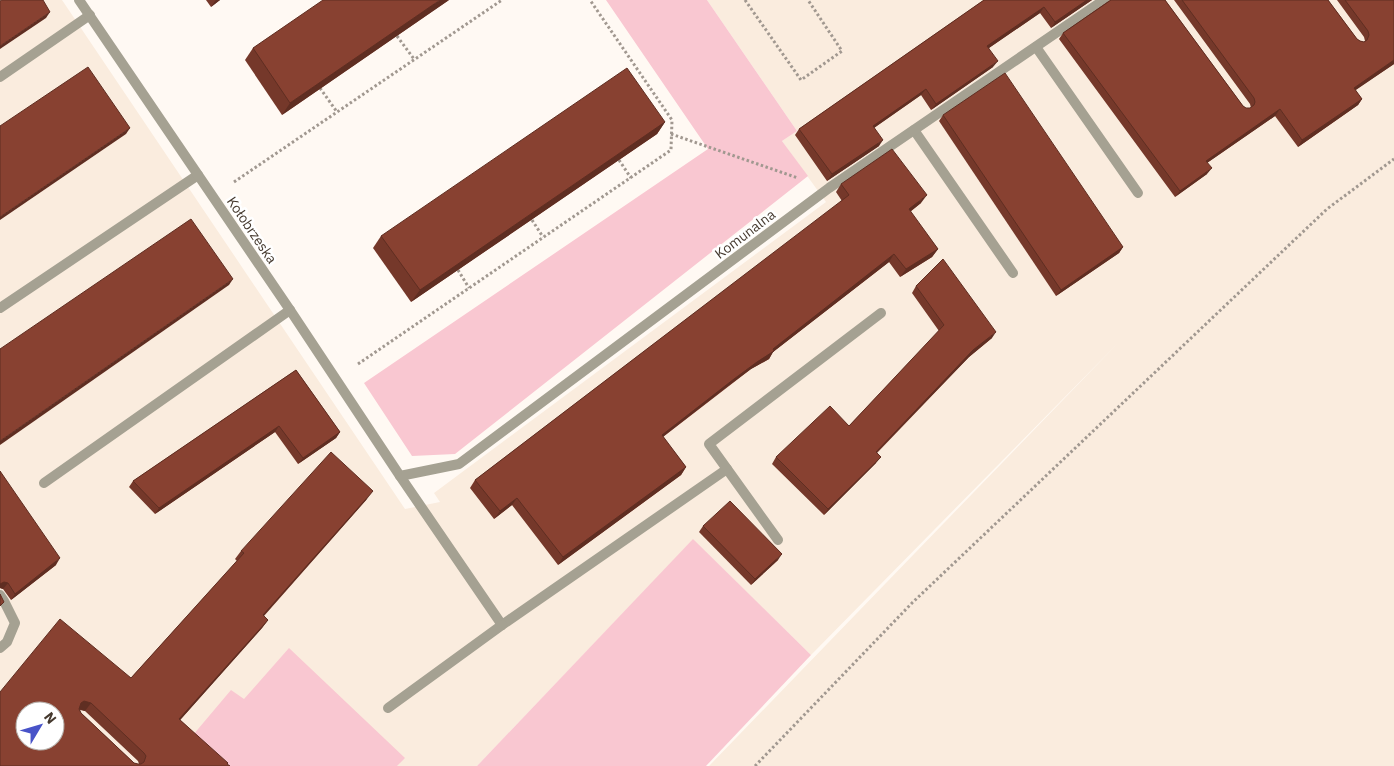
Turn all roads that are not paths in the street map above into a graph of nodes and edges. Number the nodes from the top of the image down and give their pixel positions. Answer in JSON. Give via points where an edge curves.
{"nodes":[{"id":1,"x":79,"y":0,"type":"edge"},
{"id":2,"x":1104,"y":0,"type":"edge"},
{"id":3,"x":90,"y":15,"type":"junction"},
{"id":4,"x":1036,"y":47,"type":"junction"},
{"id":5,"x":0,"y":77,"type":"edge"},
{"id":6,"x":914,"y":130,"type":"junction"},
{"id":7,"x":198,"y":175,"type":"junction"},
{"id":8,"x":1138,"y":193,"type":"dead end"},
{"id":9,"x":1013,"y":272,"type":"dead end"},
{"id":10,"x":0,"y":308,"type":"edge"},
{"id":11,"x":290,"y":310,"type":"junction"},
{"id":12,"x":881,"y":313,"type":"dead end"},
{"id":13,"x":727,"y":469,"type":"junction"},
{"id":14,"x":400,"y":476,"type":"junction"},
{"id":15,"x":44,"y":482,"type":"dead end"},
{"id":16,"x":778,"y":540,"type":"dead end"},
{"id":17,"x":0,"y":595,"type":"edge"},
{"id":18,"x":502,"y":625,"type":"junction"},
{"id":19,"x":0,"y":648,"type":"edge"},
{"id":20,"x":388,"y":708,"type":"dead end"}],
"edges":[{"from":1,"to":3,"type":"street","name":"Kołobrzeska"},
{"from":2,"to":4,"type":"street","name":"Komunalna"},
{"from":3,"to":5,"type":"street"},
{"from":3,"to":7,"type":"street","name":"Kołobrzeska"},
{"from":4,"to":6,"type":"street","name":"Komunalna"},
{"from":4,"to":8,"type":"street"},
{"from":6,"to":9,"type":"street"},
{"from":6,"to":14,"type":"street","name":"Komunalna","via":[[829,188],[459,464]]},
{"from":7,"to":10,"type":"street"},
{"from":7,"to":11,"type":"street","name":"Kołobrzeska"},
{"from":11,"to":14,"type":"street","name":"Kołobrzeska"},
{"from":11,"to":15,"type":"street"},
{"from":12,"to":13,"type":"street","via":[[709,444]]},
{"from":13,"to":16,"type":"street"},
{"from":13,"to":18,"type":"street"},
{"from":14,"to":18,"type":"street","name":"Kołobrzeska"},
{"from":17,"to":19,"type":"street","via":[[15,623],[7,642]]},
{"from":18,"to":20,"type":"street"}]}
